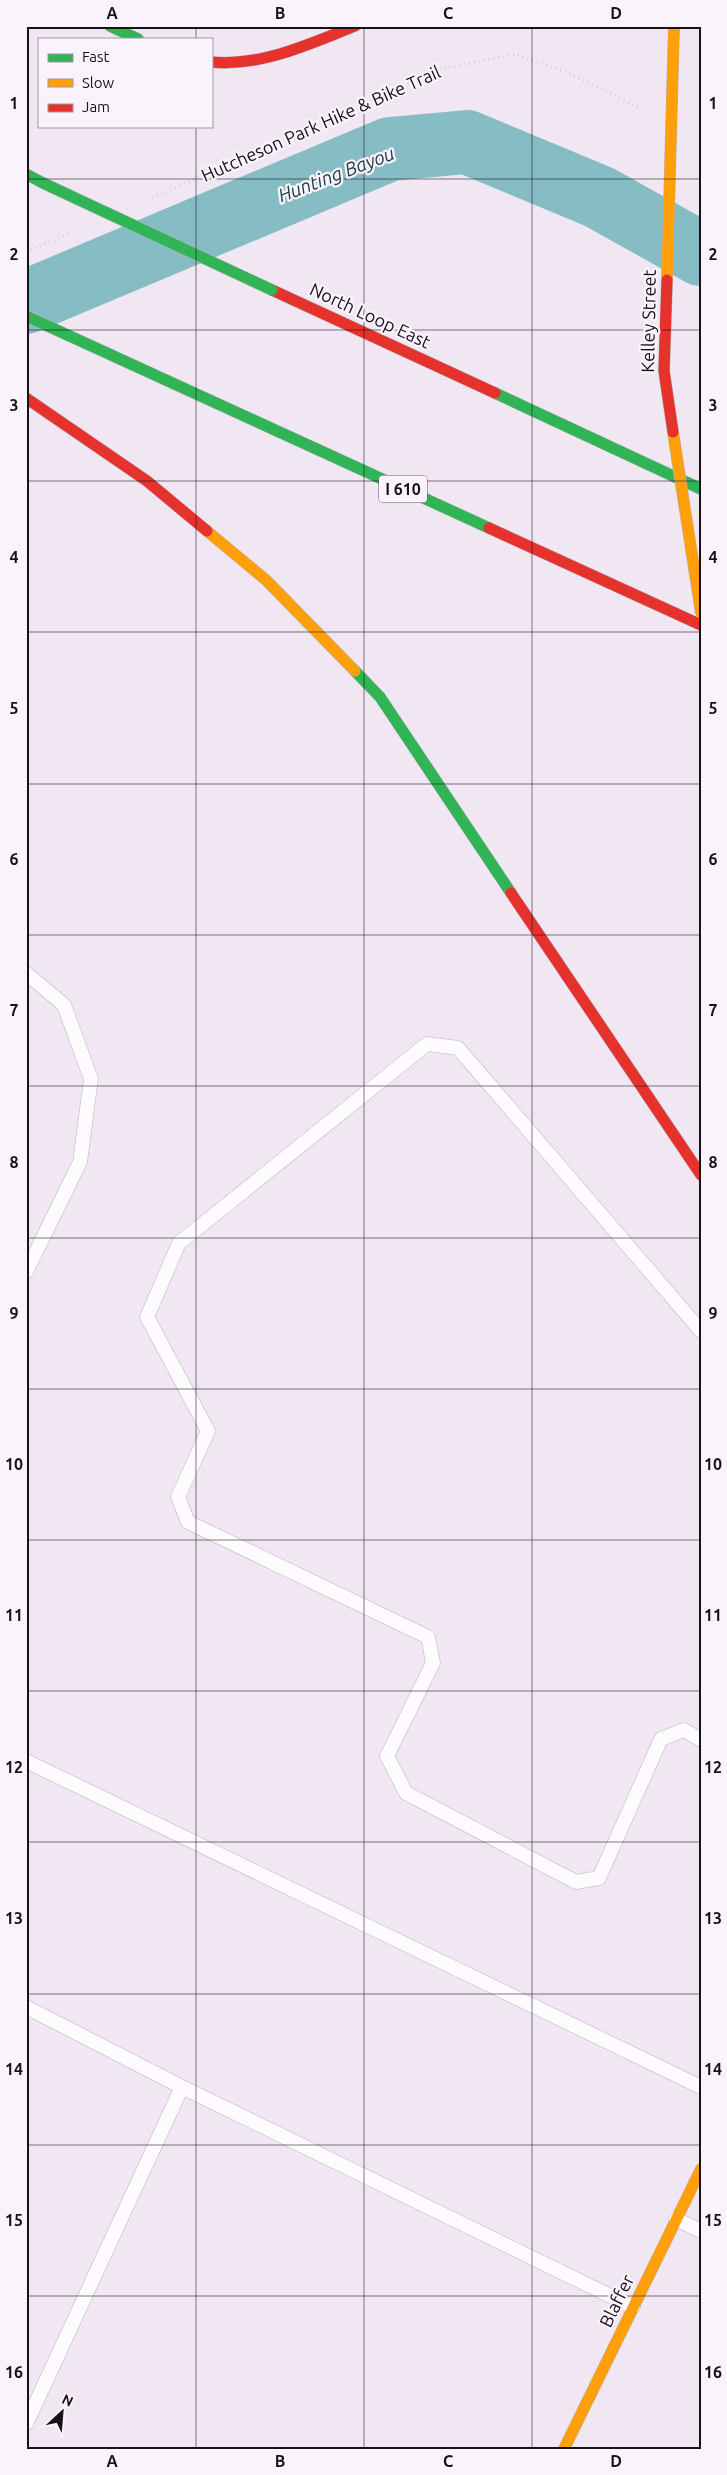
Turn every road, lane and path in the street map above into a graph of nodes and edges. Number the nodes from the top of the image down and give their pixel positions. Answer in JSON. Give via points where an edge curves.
{"nodes":[{"id":1,"x":110,"y":26,"type":"edge"},
{"id":2,"x":355,"y":26,"type":"edge"},
{"id":3,"x":674,"y":26,"type":"edge"},
{"id":4,"x":136,"y":38,"type":"edge"},
{"id":5,"x":212,"y":62,"type":"edge"},
{"id":6,"x":642,"y":109,"type":"dead end"},
{"id":7,"x":26,"y":174,"type":"edge"},
{"id":8,"x":145,"y":200,"type":"dead end"},
{"id":9,"x":81,"y":228,"type":"dead end"},
{"id":10,"x":26,"y":252,"type":"edge"},
{"id":11,"x":26,"y":316,"type":"edge"},
{"id":12,"x":26,"y":398,"type":"edge"},
{"id":13,"x":701,"y":488,"type":"edge"},
{"id":14,"x":701,"y":613,"type":"edge"},
{"id":15,"x":701,"y":625,"type":"edge"},
{"id":16,"x":26,"y":973,"type":"edge"},
{"id":17,"x":701,"y":1175,"type":"edge"},
{"id":18,"x":26,"y":1272,"type":"edge"},
{"id":19,"x":701,"y":1331,"type":"edge"},
{"id":20,"x":701,"y":1740,"type":"edge"},
{"id":21,"x":26,"y":1761,"type":"edge"},
{"id":22,"x":26,"y":2007,"type":"edge"},
{"id":23,"x":182,"y":2087,"type":"junction"},
{"id":24,"x":701,"y":2088,"type":"edge"},
{"id":25,"x":701,"y":2170,"type":"edge"},
{"id":26,"x":676,"y":2220,"type":"junction"},
{"id":27,"x":701,"y":2231,"type":"edge"},
{"id":28,"x":633,"y":2307,"type":"junction"},
{"id":29,"x":26,"y":2424,"type":"edge"},
{"id":30,"x":564,"y":2449,"type":"edge"}],
"edges":[{"from":1,"to":4,"type":"main road"},
{"from":2,"to":5,"type":"main road","via":[[273,57]]},
{"from":3,"to":14,"type":"main road","name":"Kelley Street","bridge":true,"via":[[664,371]]},
{"from":6,"to":8,"type":"path","name":"Hutcheson Park Hike & Bike Trail","via":[[566,72],[515,54],[441,69]]},
{"from":7,"to":13,"type":"main road","name":"North Loop East","bridge":true},
{"from":9,"to":10,"type":"path"},
{"from":11,"to":15,"type":"main road","number":"I 610"},
{"from":12,"to":17,"type":"main road","via":[[147,481],[266,580],[380,697]]},
{"from":16,"to":18,"type":"lane","via":[[64,1005],[91,1079],[80,1162]]},
{"from":19,"to":20,"type":"lane","via":[[458,1048],[427,1044],[179,1243],[147,1318],[208,1431],[178,1497],[188,1522],[428,1637],[434,1663],[388,1756],[406,1792],[576,1882],[599,1878],[661,1739],[684,1730]]},
{"from":21,"to":24,"type":"lane"},
{"from":22,"to":23,"type":"lane"},
{"from":23,"to":28,"type":"lane"},
{"from":23,"to":29,"type":"lane"},
{"from":25,"to":26,"type":"main road","name":"Blaffer"},
{"from":26,"to":27,"type":"lane"},
{"from":26,"to":28,"type":"main road","name":"Blaffer"},
{"from":28,"to":30,"type":"main road","name":"Blaffer"}]}
